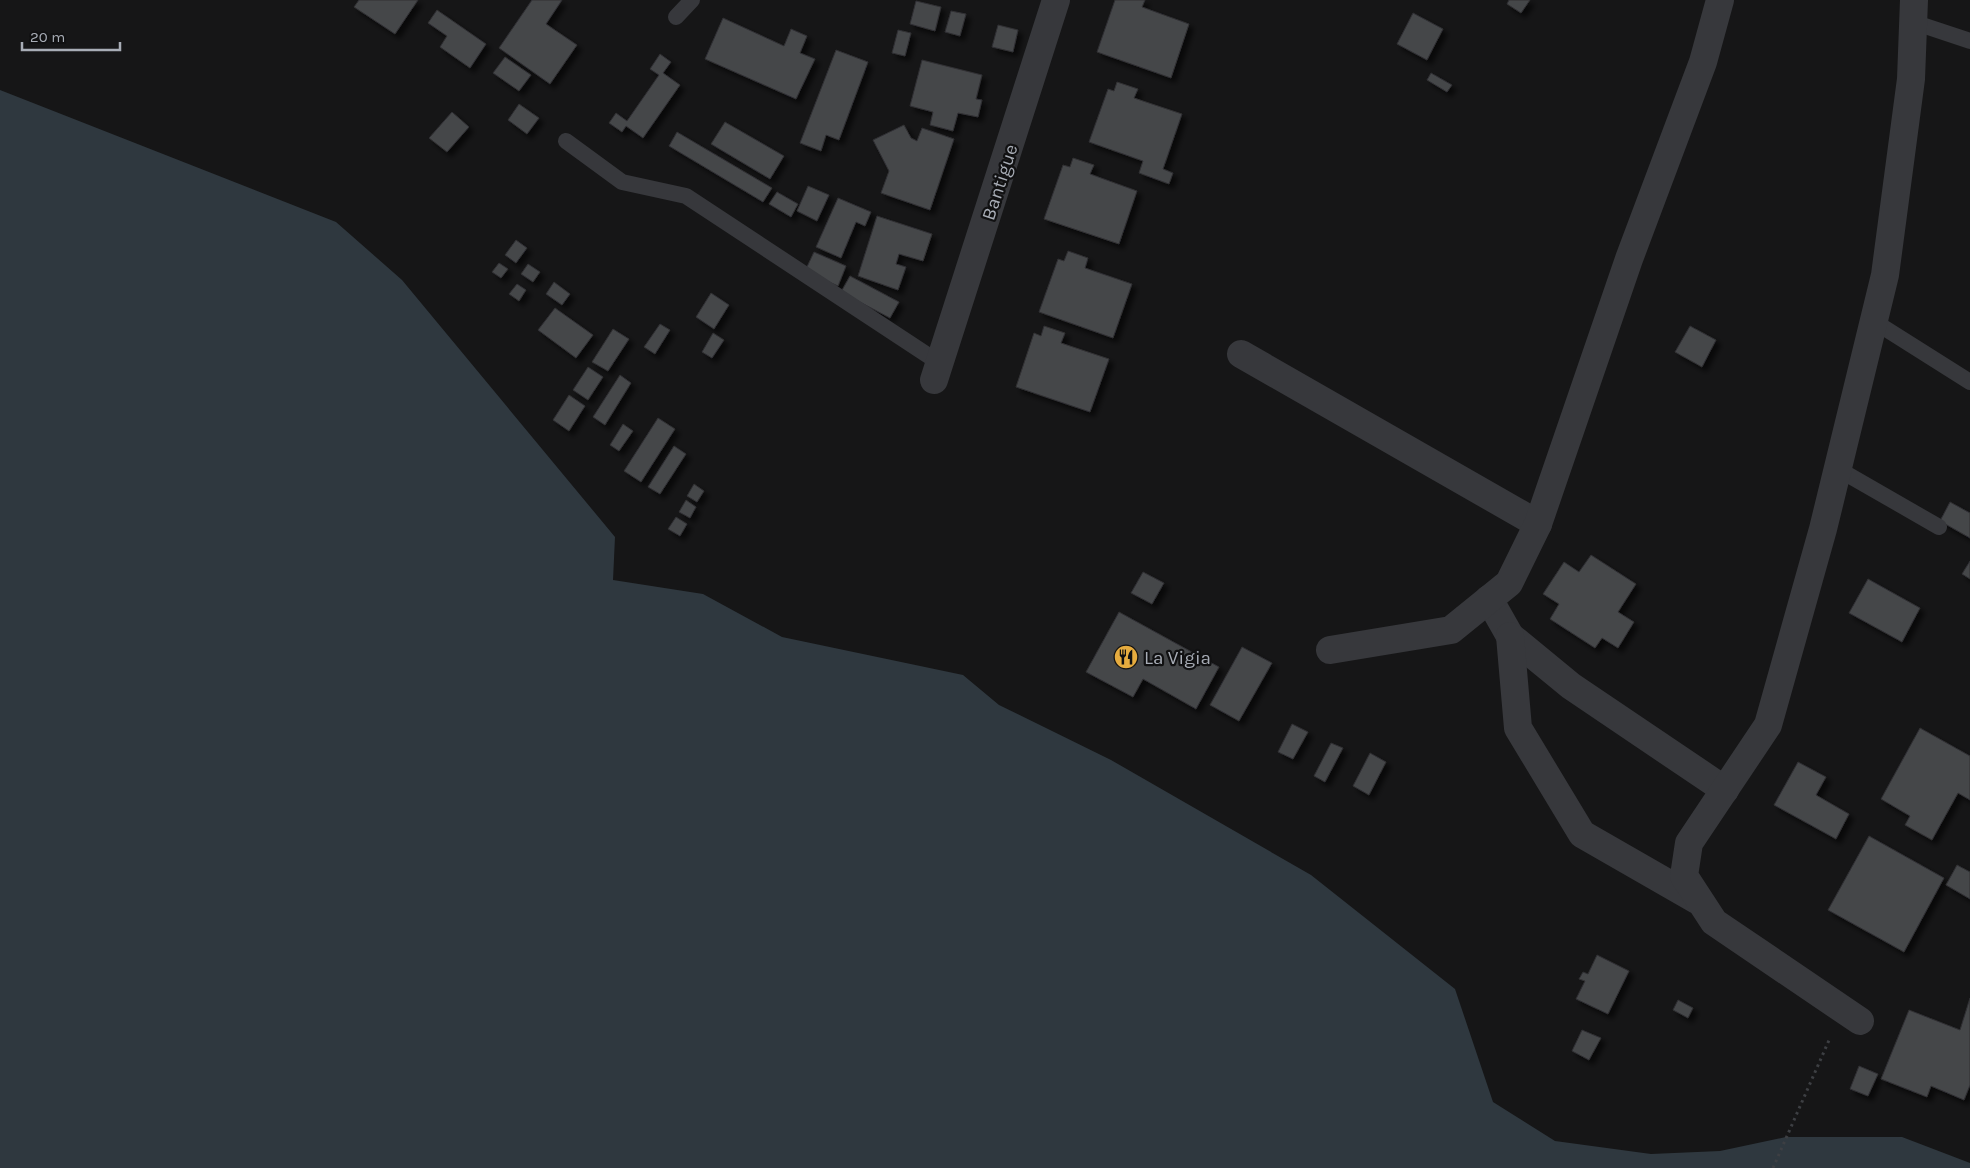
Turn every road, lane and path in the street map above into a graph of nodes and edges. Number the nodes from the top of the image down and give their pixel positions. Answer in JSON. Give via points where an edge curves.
{"nodes":[{"id":1,"x":692,"y":0,"type":"edge"},
{"id":2,"x":1056,"y":0,"type":"edge"},
{"id":3,"x":1720,"y":0,"type":"edge"},
{"id":4,"x":1914,"y":11,"type":"edge"},
{"id":5,"x":676,"y":17,"type":"dead end"},
{"id":6,"x":1970,"y":40,"type":"edge"},
{"id":7,"x":566,"y":141,"type":"dead end"},
{"id":8,"x":1875,"y":322,"type":"junction"},
{"id":9,"x":1241,"y":354,"type":"dead end"},
{"id":10,"x":937,"y":372,"type":"joint"},
{"id":11,"x":1970,"y":382,"type":"edge"},
{"id":12,"x":1838,"y":470,"type":"junction"},
{"id":13,"x":1538,"y":524,"type":"junction"},
{"id":14,"x":1939,"y":527,"type":"dead end"},
{"id":15,"x":1489,"y":599,"type":"junction"},
{"id":16,"x":1510,"y":636,"type":"junction"},
{"id":17,"x":1330,"y":650,"type":"dead end"},
{"id":18,"x":1725,"y":790,"type":"junction"},
{"id":19,"x":1700,"y":901,"type":"junction"},
{"id":20,"x":1860,"y":1021,"type":"dead end"},
{"id":21,"x":1834,"y":1031,"type":"dead end"},
{"id":22,"x":1773,"y":1168,"type":"edge"}],
"edges":[{"from":1,"to":5,"type":"lane"},
{"from":2,"to":10,"type":"street","name":"Bantigue"},
{"from":3,"to":13,"type":"street","via":[[1704,62],[1629,259]]},
{"from":4,"to":6,"type":"lane"},
{"from":4,"to":8,"type":"street","via":[[1912,79],[1885,275]]},
{"from":7,"to":10,"type":"lane","via":[[622,182],[686,196]]},
{"from":8,"to":11,"type":"lane"},
{"from":8,"to":12,"type":"street"},
{"from":9,"to":13,"type":"street"},
{"from":12,"to":14,"type":"lane"},
{"from":12,"to":18,"type":"street","via":[[1768,725]]},
{"from":13,"to":15,"type":"street","via":[[1509,583]]},
{"from":15,"to":16,"type":"street"},
{"from":15,"to":17,"type":"street","via":[[1451,630]]},
{"from":16,"to":18,"type":"street","via":[[1571,686]]},
{"from":16,"to":19,"type":"street","via":[[1518,728],[1582,834]]},
{"from":18,"to":19,"type":"street","via":[[1689,843],[1684,876]]},
{"from":19,"to":20,"type":"street","via":[[1714,922]]},
{"from":21,"to":22,"type":"path"}]}
